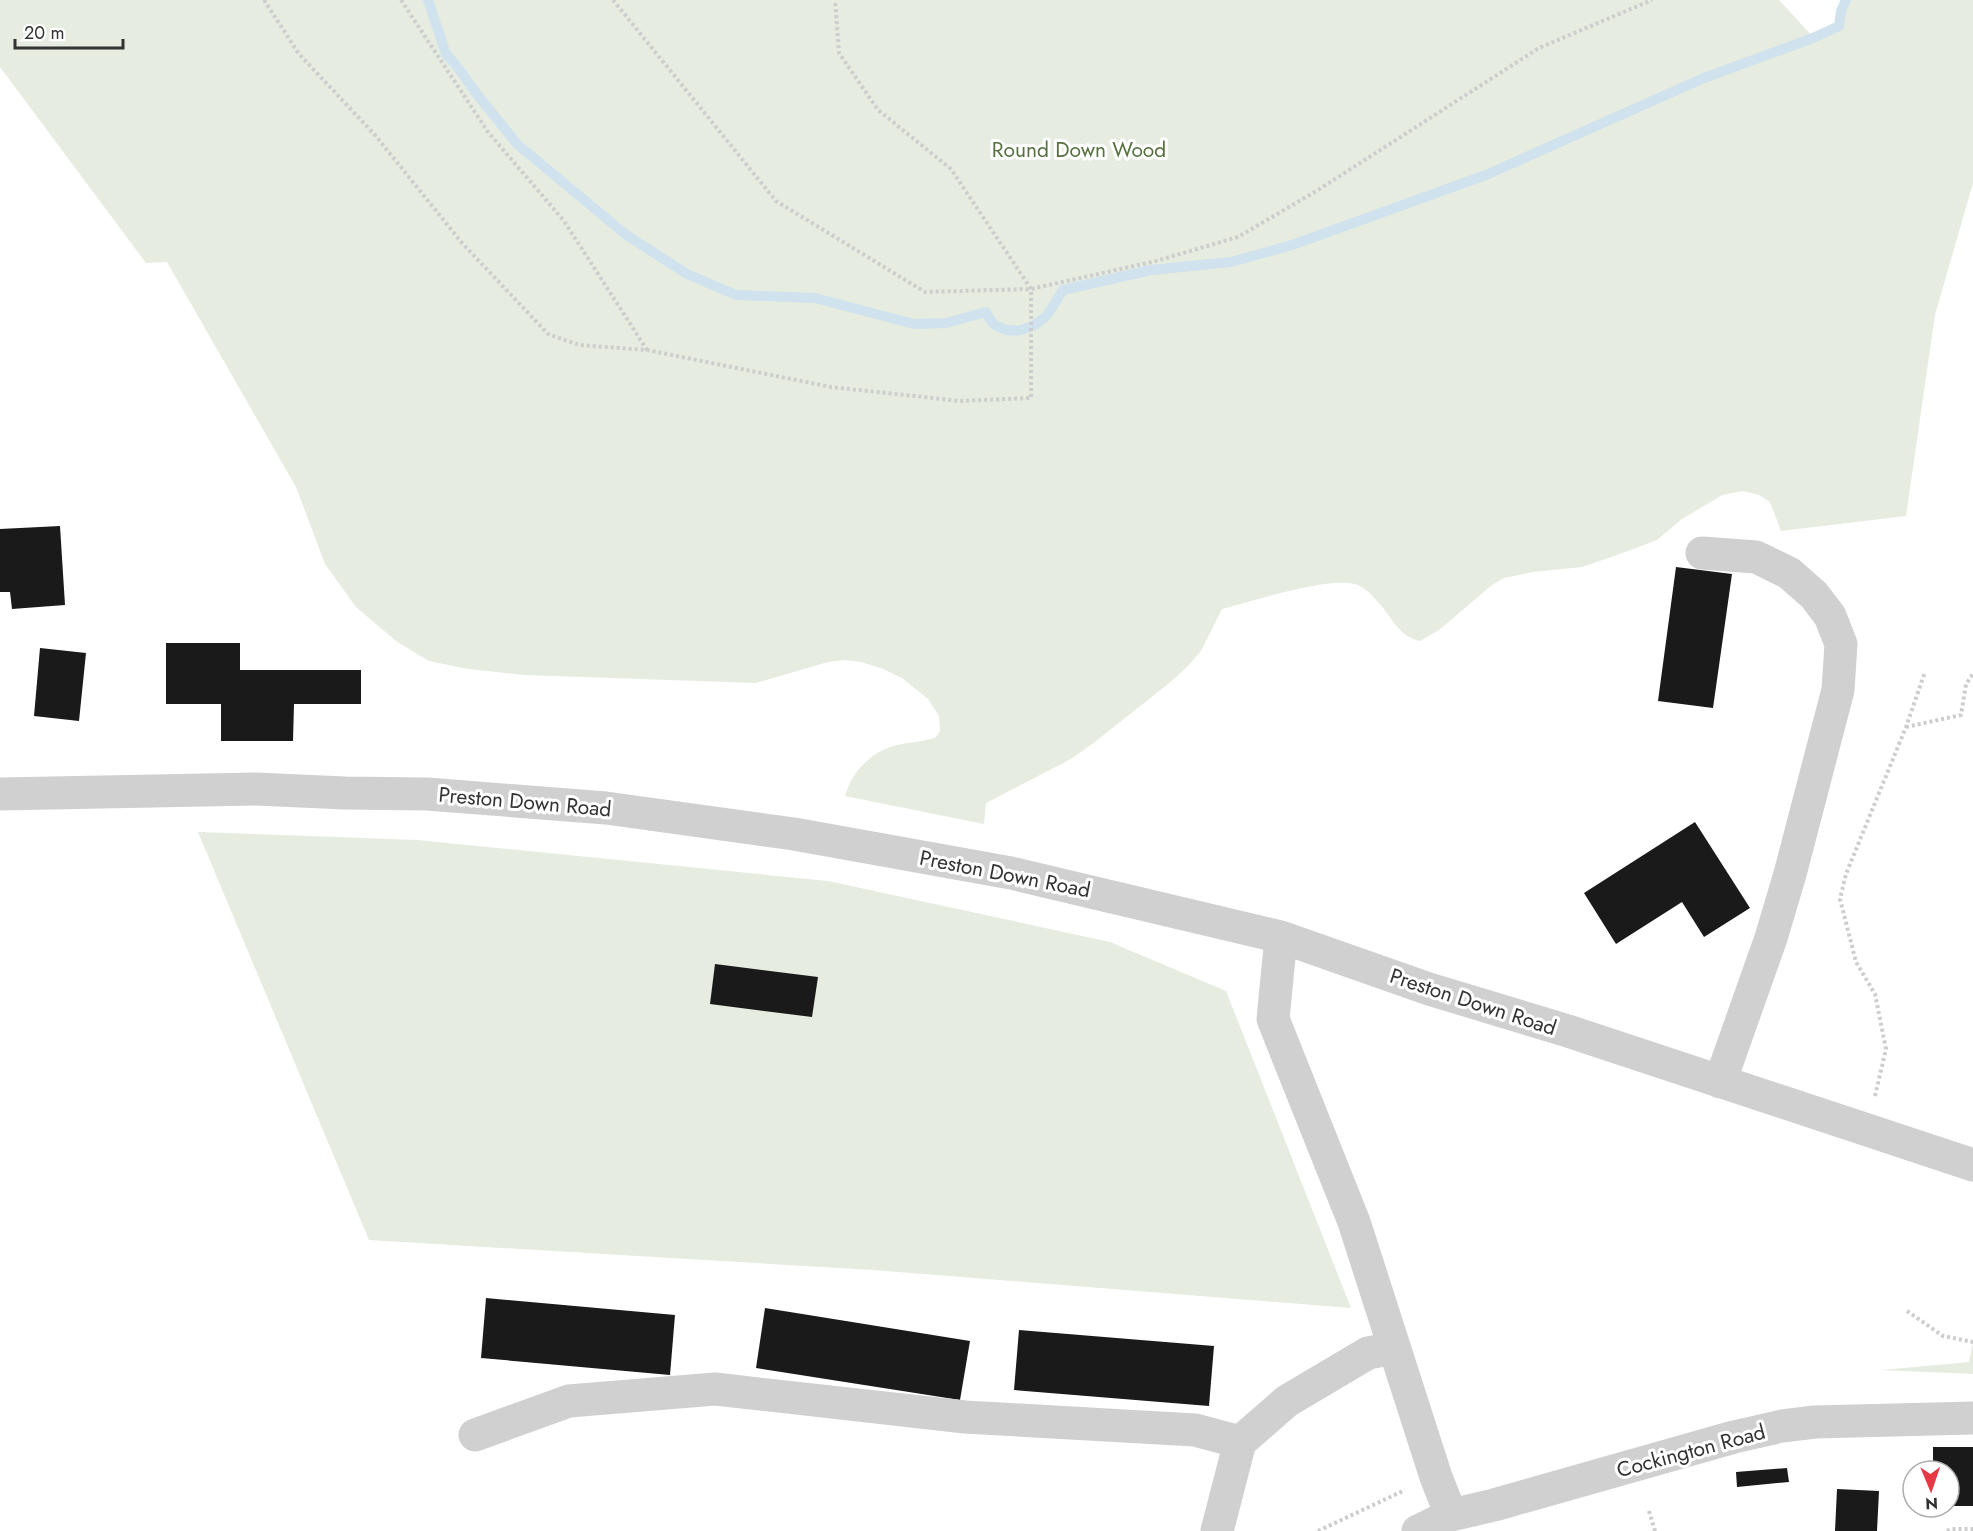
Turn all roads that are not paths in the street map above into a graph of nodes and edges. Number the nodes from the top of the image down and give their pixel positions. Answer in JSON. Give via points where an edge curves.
{"nodes":[{"id":1,"x":1702,"y":553,"type":"dead end"},
{"id":2,"x":0,"y":794,"type":"edge"},
{"id":3,"x":1281,"y":938,"type":"junction"},
{"id":4,"x":1720,"y":1082,"type":"junction"},
{"id":5,"x":1973,"y":1165,"type":"edge"},
{"id":6,"x":1394,"y":1348,"type":"junction"},
{"id":7,"x":1973,"y":1418,"type":"edge"},
{"id":8,"x":476,"y":1435,"type":"dead end"},
{"id":9,"x":1240,"y":1442,"type":"junction"},
{"id":10,"x":1451,"y":1515,"type":"junction"},
{"id":11,"x":1217,"y":1531,"type":"edge"},
{"id":12,"x":1418,"y":1531,"type":"edge"}],
"edges":[{"from":1,"to":4,"type":"street","via":[[1755,557],[1790,573],[1830,616],[1841,644],[1838,690],[1790,874]]},
{"from":2,"to":3,"type":"street","name":"Preston Down Road","via":[[256,789],[427,794],[606,808],[794,834],[1000,871]]},
{"from":3,"to":4,"type":"street","name":"Preston Down Road"},
{"from":3,"to":6,"type":"street","via":[[1274,1020],[1354,1222]]},
{"from":4,"to":5,"type":"street","name":"Preston Down Road"},
{"from":6,"to":9,"type":"street","via":[[1368,1353],[1287,1401]]},
{"from":6,"to":10,"type":"street"},
{"from":7,"to":10,"type":"street","name":"Cockington Road","via":[[1782,1426]]},
{"from":8,"to":9,"type":"street","via":[[569,1401],[714,1389],[965,1417],[1195,1430]]},
{"from":9,"to":11,"type":"street"},
{"from":10,"to":12,"type":"street","name":"Cockington Road"}]}
